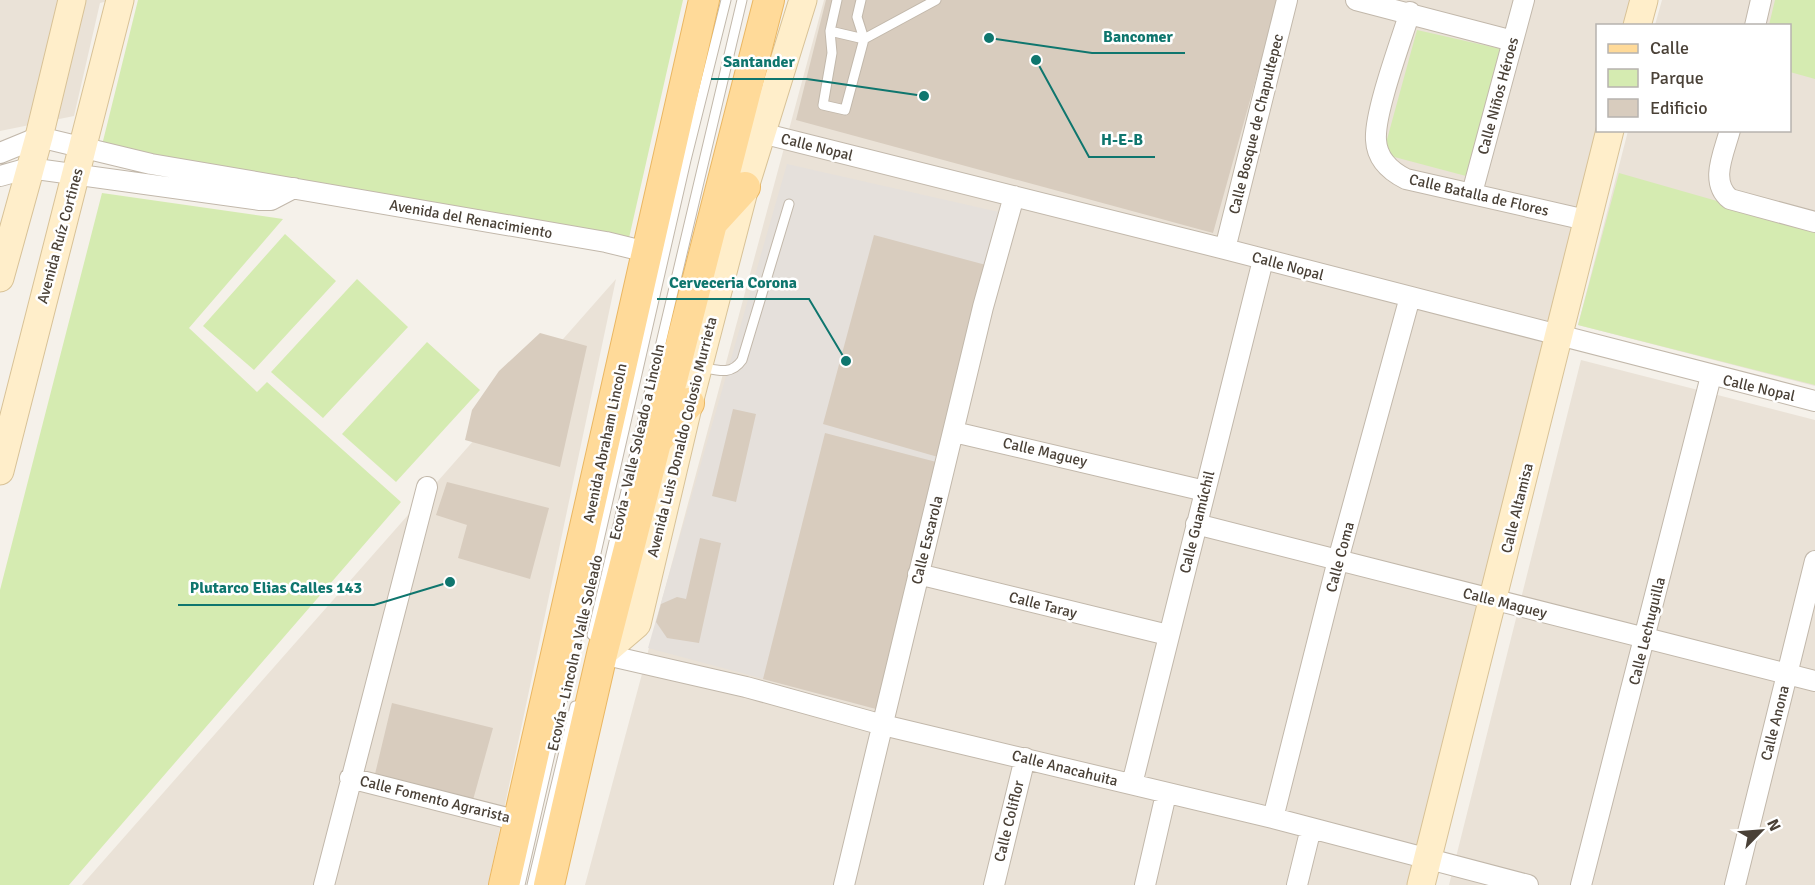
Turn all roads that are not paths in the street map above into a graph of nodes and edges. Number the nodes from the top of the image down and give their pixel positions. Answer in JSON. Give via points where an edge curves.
{"nodes":[{"id":1,"x":72,"y":0,"type":"edge"},
{"id":2,"x":120,"y":0,"type":"edge"},
{"id":3,"x":704,"y":0,"type":"edge"},
{"id":4,"x":726,"y":0,"type":"edge"},
{"id":5,"x":742,"y":0,"type":"edge"},
{"id":6,"x":769,"y":0,"type":"edge"},
{"id":7,"x":803,"y":0,"type":"edge"},
{"id":8,"x":837,"y":0,"type":"edge"},
{"id":9,"x":861,"y":0,"type":"edge"},
{"id":10,"x":936,"y":0,"type":"edge"},
{"id":11,"x":1287,"y":0,"type":"edge"},
{"id":12,"x":1356,"y":0,"type":"edge"},
{"id":13,"x":1524,"y":0,"type":"edge"},
{"id":14,"x":1644,"y":0,"type":"edge"},
{"id":15,"x":1761,"y":0,"type":"edge"},
{"id":16,"x":1410,"y":12,"type":"junction"},
{"id":17,"x":1638,"y":24,"type":"edge"},
{"id":18,"x":1755,"y":24,"type":"edge"},
{"id":19,"x":830,"y":31,"type":"junction"},
{"id":20,"x":864,"y":39,"type":"junction"},
{"id":21,"x":1513,"y":41,"type":"junction"},
{"id":22,"x":1609,"y":132,"type":"edge"},
{"id":23,"x":1729,"y":132,"type":"edge"},
{"id":24,"x":761,"y":133,"type":"junction"},
{"id":25,"x":39,"y":137,"type":"junction"},
{"id":26,"x":83,"y":147,"type":"junction"},
{"id":27,"x":0,"y":153,"type":"edge"},
{"id":28,"x":29,"y":168,"type":"junction"},
{"id":29,"x":76,"y":175,"type":"junction"},
{"id":30,"x":0,"y":176,"type":"edge"},
{"id":31,"x":745,"y":187,"type":"junction"},
{"id":32,"x":294,"y":188,"type":"junction"},
{"id":33,"x":1472,"y":193,"type":"junction"},
{"id":34,"x":1014,"y":196,"type":"junction"},
{"id":35,"x":789,"y":204,"type":"dead end"},
{"id":36,"x":1586,"y":220,"type":"junction"},
{"id":37,"x":1814,"y":220,"type":"edge"},
{"id":38,"x":710,"y":225,"type":"junction"},
{"id":39,"x":1225,"y":249,"type":"junction"},
{"id":40,"x":647,"y":252,"type":"junction"},
{"id":41,"x":1263,"y":260,"type":"junction"},
{"id":42,"x":0,"y":278,"type":"edge"},
{"id":43,"x":1410,"y":297,"type":"junction"},
{"id":44,"x":1557,"y":336,"type":"junction"},
{"id":45,"x":698,"y":366,"type":"junction"},
{"id":46,"x":1711,"y":376,"type":"junction"},
{"id":47,"x":1815,"y":401,"type":"edge"},
{"id":48,"x":689,"y":403,"type":"junction"},
{"id":49,"x":954,"y":432,"type":"junction"},
{"id":50,"x":655,"y":442,"type":"junction"},
{"id":51,"x":0,"y":471,"type":"edge"},
{"id":52,"x":427,"y":487,"type":"dead end"},
{"id":53,"x":1205,"y":491,"type":"junction"},
{"id":54,"x":1196,"y":524,"type":"junction"},
{"id":55,"x":1338,"y":560,"type":"junction"},
{"id":56,"x":1815,"y":561,"type":"edge"},
{"id":57,"x":918,"y":574,"type":"junction"},
{"id":58,"x":1494,"y":600,"type":"junction"},
{"id":59,"x":1168,"y":635,"type":"junction"},
{"id":60,"x":1646,"y":638,"type":"junction"},
{"id":61,"x":596,"y":647,"type":"junction"},
{"id":62,"x":1787,"y":674,"type":"junction"},
{"id":63,"x":1815,"y":681,"type":"edge"},
{"id":64,"x":576,"y":699,"type":"dead end"},
{"id":65,"x":883,"y":725,"type":"junction"},
{"id":66,"x":1025,"y":758,"type":"junction"},
{"id":67,"x":350,"y":778,"type":"junction"},
{"id":68,"x":1132,"y":784,"type":"junction"},
{"id":69,"x":1166,"y":794,"type":"junction"},
{"id":70,"x":1273,"y":818,"type":"junction"},
{"id":71,"x":519,"y":821,"type":"junction"},
{"id":72,"x":1311,"y":828,"type":"junction"},
{"id":73,"x":1424,"y":872,"type":"edge"},
{"id":74,"x":324,"y":885,"type":"edge"},
{"id":75,"x":504,"y":885,"type":"edge"},
{"id":76,"x":520,"y":885,"type":"edge"},
{"id":77,"x":532,"y":885,"type":"edge"},
{"id":78,"x":549,"y":885,"type":"edge"},
{"id":79,"x":844,"y":885,"type":"edge"},
{"id":80,"x":994,"y":885,"type":"edge"},
{"id":81,"x":1145,"y":885,"type":"edge"},
{"id":82,"x":1297,"y":885,"type":"edge"},
{"id":83,"x":1528,"y":885,"type":"edge"},
{"id":84,"x":1581,"y":885,"type":"edge"},
{"id":85,"x":1735,"y":885,"type":"edge"}],
"edges":[{"from":1,"to":25,"type":"street"},
{"from":2,"to":26,"type":"street","name":"Avenida Ruíz Cortines"},
{"from":3,"to":40,"type":"main road","name":"Avenida Abraham Lincoln"},
{"from":4,"to":76,"type":"lane","name":"Ecovía - Lincoln a Valle Soleado"},
{"from":5,"to":61,"type":"lane","name":"Ecovía - Valle Soleado a Lincoln"},
{"from":6,"to":38,"type":"main road"},
{"from":7,"to":24,"type":"street","name":"Avenida Luis Donaldo Colosio Murrieta"},
{"from":8,"to":19,"type":"lane"},
{"from":9,"to":20,"type":"lane","via":[[858,25]]},
{"from":10,"to":20,"type":"lane"},
{"from":11,"to":39,"type":"street","name":"Calle Bosque de Chapultepec"},
{"from":12,"to":16,"type":"street"},
{"from":13,"to":21,"type":"street","name":"Calle Niños Héroes"},
{"from":14,"to":17,"type":"street"},
{"from":15,"to":18,"type":"street"},
{"from":16,"to":21,"type":"street"},
{"from":16,"to":33,"type":"street","name":"Calle Batalla de Flores","via":[[1378,119],[1376,140],[1380,155],[1390,171],[1406,179]]},
{"from":19,"to":20,"type":"lane"},
{"from":19,"to":20,"type":"lane","via":[[832,53],[823,105],[845,110]]},
{"from":21,"to":33,"type":"street","name":"Calle Niños Héroes"},
{"from":22,"to":36,"type":"street","name":"Calle Altamisa"},
{"from":23,"to":37,"type":"street","via":[[1718,177],[1720,188],[1731,199]]},
{"from":24,"to":31,"type":"street","name":"Avenida Luis Donaldo Colosio Murrieta"},
{"from":24,"to":34,"type":"street","name":"Calle Nopal"},
{"from":25,"to":26,"type":"street","name":"Avenida del Renacimiento"},
{"from":25,"to":27,"type":"street"},
{"from":25,"to":28,"type":"street"},
{"from":26,"to":29,"type":"street","name":"Avenida Ruíz Cortines"},
{"from":26,"to":32,"type":"street","name":"Avenida del Renacimiento","via":[[151,164]]},
{"from":28,"to":29,"type":"street"},
{"from":28,"to":30,"type":"street"},
{"from":28,"to":42,"type":"street"},
{"from":29,"to":32,"type":"street","via":[[260,200],[271,200]]},
{"from":29,"to":51,"type":"street","name":"Avenida Ruíz Cortines"},
{"from":31,"to":38,"type":"main road"},
{"from":31,"to":45,"type":"street","name":"Avenida Luis Donaldo Colosio Murrieta"},
{"from":32,"to":40,"type":"street","name":"Avenida del Renacimiento"},
{"from":33,"to":36,"type":"street","name":"Calle Batalla de Flores"},
{"from":34,"to":39,"type":"street","name":"Calle Nopal"},
{"from":34,"to":49,"type":"street","name":"Calle Escarola"},
{"from":35,"to":45,"type":"lane","via":[[742,360],[738,366],[724,371]]},
{"from":36,"to":44,"type":"street","name":"Calle Altamisa"},
{"from":38,"to":50,"type":"main road"},
{"from":39,"to":41,"type":"street","name":"Calle Nopal"},
{"from":40,"to":71,"type":"main road","name":"Avenida Abraham Lincoln"},
{"from":41,"to":43,"type":"street","name":"Calle Nopal"},
{"from":41,"to":53,"type":"street","name":"Calle Guamúchil"},
{"from":43,"to":44,"type":"street","name":"Calle Nopal"},
{"from":43,"to":55,"type":"street","name":"Calle Coma"},
{"from":44,"to":46,"type":"street","name":"Calle Nopal"},
{"from":44,"to":58,"type":"street","name":"Calle Altamisa"},
{"from":45,"to":48,"type":"street","name":"Avenida Luis Donaldo Colosio Murrieta"},
{"from":46,"to":47,"type":"street","name":"Calle Nopal"},
{"from":46,"to":60,"type":"street","name":"Calle Lechuguilla"},
{"from":48,"to":50,"type":"main road"},
{"from":48,"to":61,"type":"street","name":"Avenida Luis Donaldo Colosio Murrieta","via":[[637,624]]},
{"from":49,"to":53,"type":"street","name":"Calle Maguey"},
{"from":49,"to":57,"type":"street","name":"Calle Escarola"},
{"from":50,"to":61,"type":"main road"},
{"from":52,"to":67,"type":"street"},
{"from":53,"to":54,"type":"street","name":"Calle Guamúchil"},
{"from":54,"to":55,"type":"street","name":"Calle Maguey"},
{"from":54,"to":59,"type":"street","name":"Calle Guamúchil"},
{"from":55,"to":58,"type":"street","name":"Calle Maguey"},
{"from":55,"to":70,"type":"street","name":"Calle Coma"},
{"from":56,"to":62,"type":"street","name":"Calle Anona"},
{"from":57,"to":59,"type":"street","name":"Calle Taray"},
{"from":57,"to":65,"type":"street","name":"Calle Escarola"},
{"from":58,"to":60,"type":"street","name":"Calle Maguey"},
{"from":58,"to":73,"type":"street","name":"Calle Altamisa"},
{"from":59,"to":68,"type":"street","name":"Calle Guamúchil"},
{"from":60,"to":62,"type":"street","name":"Calle Maguey"},
{"from":60,"to":84,"type":"street","name":"Calle Lechuguilla"},
{"from":61,"to":65,"type":"street","name":"Calle Anacahuita"},
{"from":61,"to":78,"type":"main road"},
{"from":62,"to":63,"type":"street","name":"Calle Maguey"},
{"from":62,"to":85,"type":"street","name":"Calle Anona"},
{"from":64,"to":77,"type":"lane"},
{"from":65,"to":66,"type":"street","name":"Calle Anacahuita"},
{"from":65,"to":79,"type":"street","name":"Calle Escarola"},
{"from":66,"to":68,"type":"street","name":"Calle Anacahuita"},
{"from":66,"to":80,"type":"street","name":"Calle Coliflor"},
{"from":67,"to":71,"type":"street","name":"Calle Fomento Agrarista"},
{"from":67,"to":74,"type":"street"},
{"from":68,"to":69,"type":"street","name":"Calle Anacahuita"},
{"from":69,"to":70,"type":"street","name":"Calle Anacahuita"},
{"from":69,"to":81,"type":"street"},
{"from":70,"to":72,"type":"street","name":"Calle Anacahuita"},
{"from":71,"to":75,"type":"main road","name":"Avenida Abraham Lincoln"},
{"from":72,"to":73,"type":"street","name":"Calle Anacahuita"},
{"from":72,"to":82,"type":"street"},
{"from":73,"to":83,"type":"street","name":"Calle Anacahuita"}]}
